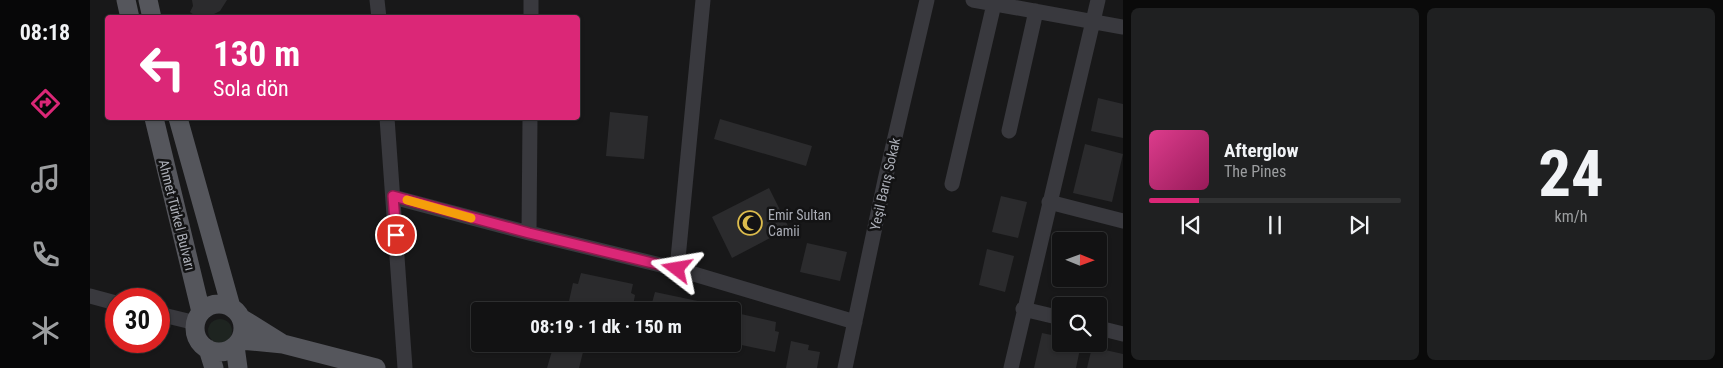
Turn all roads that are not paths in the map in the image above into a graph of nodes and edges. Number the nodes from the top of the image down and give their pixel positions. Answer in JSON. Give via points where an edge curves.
{"nodes":[{"id":1,"x":126,"y":0,"type":"edge"},
{"id":2,"x":148,"y":0,"type":"edge"},
{"id":3,"x":377,"y":0,"type":"edge"},
{"id":4,"x":531,"y":0,"type":"edge"},
{"id":5,"x":703,"y":0,"type":"edge"},
{"id":6,"x":928,"y":0,"type":"edge"},
{"id":7,"x":973,"y":0,"type":"edge"},
{"id":8,"x":1098,"y":0,"type":"edge"},
{"id":9,"x":994,"y":4,"type":"junction"},
{"id":10,"x":1036,"y":11,"type":"junction"},
{"id":11,"x":129,"y":15,"type":"edge"},
{"id":12,"x":151,"y":15,"type":"edge"},
{"id":13,"x":379,"y":15,"type":"edge"},
{"id":14,"x":531,"y":15,"type":"edge"},
{"id":15,"x":1092,"y":21,"type":"junction"},
{"id":16,"x":1123,"y":28,"type":"edge"},
{"id":17,"x":154,"y":120,"type":"edge"},
{"id":18,"x":179,"y":120,"type":"edge"},
{"id":19,"x":387,"y":120,"type":"edge"},
{"id":20,"x":530,"y":120,"type":"edge"},
{"id":21,"x":1009,"y":131,"type":"dead end"},
{"id":22,"x":952,"y":184,"type":"dead end"},
{"id":23,"x":393,"y":196,"type":"junction"},
{"id":24,"x":1049,"y":202,"type":"junction"},
{"id":25,"x":1123,"y":221,"type":"edge"},
{"id":26,"x":529,"y":233,"type":"junction"},
{"id":27,"x":677,"y":269,"type":"junction"},
{"id":28,"x":90,"y":296,"type":"edge"},
{"id":29,"x":105,"y":300,"type":"edge"},
{"id":30,"x":1023,"y":309,"type":"junction"},
{"id":31,"x":236,"y":312,"type":"junction"},
{"id":32,"x":170,"y":315,"type":"edge"},
{"id":33,"x":1052,"y":316,"type":"edge"},
{"id":34,"x":199,"y":318,"type":"junction"},
{"id":35,"x":855,"y":322,"type":"junction"},
{"id":36,"x":1107,"y":330,"type":"edge"},
{"id":37,"x":1123,"y":334,"type":"edge"},
{"id":38,"x":238,"y":343,"type":"junction"},
{"id":39,"x":284,"y":344,"type":"junction"},
{"id":40,"x":208,"y":349,"type":"junction"},
{"id":41,"x":214,"y":368,"type":"edge"},
{"id":42,"x":238,"y":368,"type":"edge"},
{"id":43,"x":376,"y":368,"type":"edge"},
{"id":44,"x":405,"y":368,"type":"edge"},
{"id":45,"x":845,"y":368,"type":"edge"},
{"id":46,"x":1011,"y":368,"type":"edge"}],
"edges":[{"from":1,"to":11,"type":"main road"},
{"from":2,"to":12,"type":"main road"},
{"from":3,"to":13,"type":"street"},
{"from":4,"to":14,"type":"street"},
{"from":5,"to":27,"type":"street"},
{"from":6,"to":35,"type":"street","name":"Yeşil Barış Sokak","via":[[884,180]]},
{"from":7,"to":9,"type":"street"},
{"from":8,"to":15,"type":"street"},
{"from":9,"to":10,"type":"street"},
{"from":9,"to":22,"type":"street"},
{"from":10,"to":15,"type":"street"},
{"from":10,"to":21,"type":"street"},
{"from":15,"to":16,"type":"street"},
{"from":15,"to":24,"type":"street"},
{"from":17,"to":34,"type":"main road","name":"Ahmet Türkel Bulvarı"},
{"from":18,"to":31,"type":"main road","name":"Ahmet Türkel Bulvarı"},
{"from":19,"to":23,"type":"street"},
{"from":20,"to":26,"type":"street"},
{"from":23,"to":26,"type":"street"},
{"from":23,"to":44,"type":"street"},
{"from":24,"to":25,"type":"street"},
{"from":24,"to":30,"type":"street"},
{"from":26,"to":27,"type":"street"},
{"from":27,"to":35,"type":"street"},
{"from":28,"to":29,"type":"street"},
{"from":30,"to":33,"type":"street"},
{"from":30,"to":46,"type":"street"},
{"from":31,"to":34,"type":"main road","via":[[215,304]]},
{"from":31,"to":38,"type":"main road","via":[[243,325]]},
{"from":31,"to":39,"type":"main road"},
{"from":32,"to":34,"type":"street"},
{"from":34,"to":40,"type":"main road","via":[[198,338]]},
{"from":35,"to":45,"type":"street","name":"Yeşil Barış Sokak"},
{"from":36,"to":37,"type":"street"},
{"from":38,"to":39,"type":"main road"},
{"from":38,"to":40,"type":"main road","via":[[222,352]]},
{"from":38,"to":42,"type":"main road"},
{"from":39,"to":43,"type":"main road"},
{"from":40,"to":41,"type":"main road"}]}
